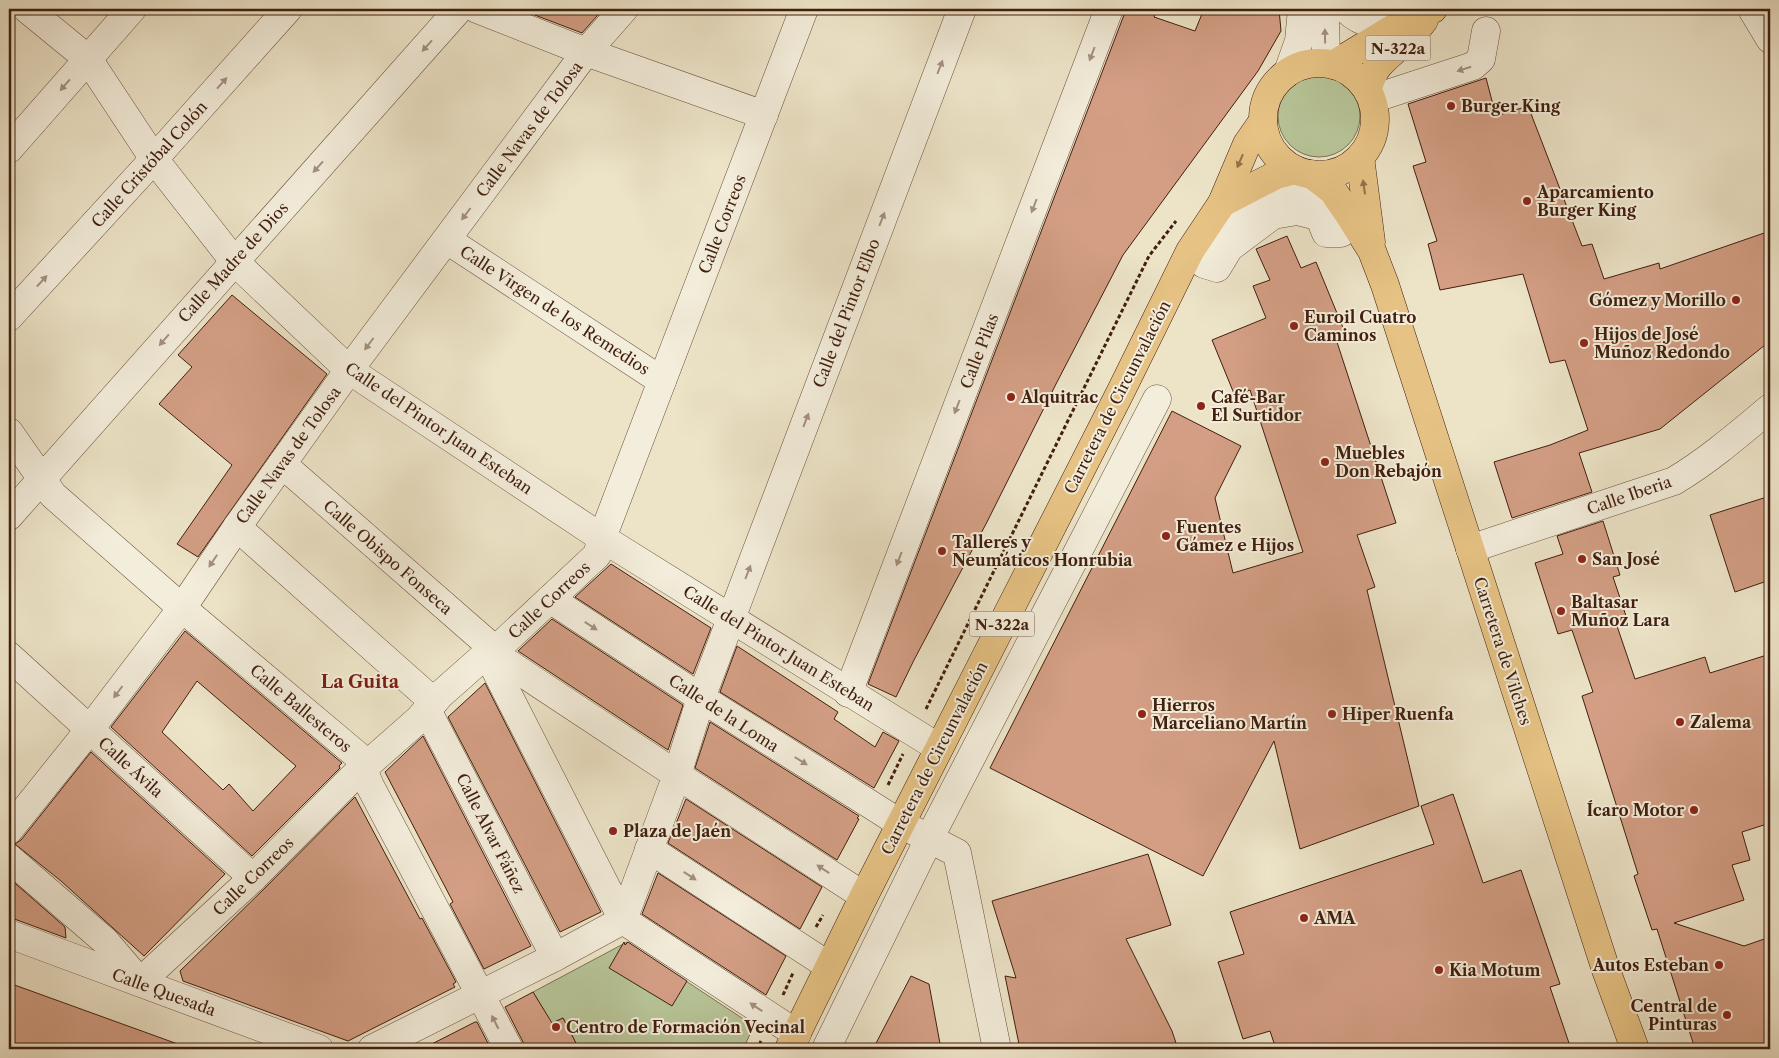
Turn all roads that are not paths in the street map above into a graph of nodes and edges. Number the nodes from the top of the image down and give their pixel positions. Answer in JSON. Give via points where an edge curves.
{"nodes":[{"id":1,"x":27,"y":9,"type":"edge"},
{"id":2,"x":132,"y":9,"type":"edge"},
{"id":3,"x":288,"y":9,"type":"edge"},
{"id":4,"x":477,"y":9,"type":"edge"},
{"id":5,"x":624,"y":9,"type":"edge"},
{"id":6,"x":804,"y":9,"type":"edge"},
{"id":7,"x":962,"y":9,"type":"edge"},
{"id":8,"x":1109,"y":9,"type":"edge"},
{"id":9,"x":1302,"y":9,"type":"edge"},
{"id":10,"x":1325,"y":9,"type":"edge"},
{"id":11,"x":1346,"y":9,"type":"edge"},
{"id":12,"x":1433,"y":9,"type":"edge"},
{"id":13,"x":1752,"y":9,"type":"edge"},
{"id":14,"x":446,"y":14,"type":"edge"},
{"id":15,"x":1404,"y":22,"type":"junction"},
{"id":16,"x":1486,"y":31,"type":"dead end"},
{"id":17,"x":1770,"y":39,"type":"edge"},
{"id":18,"x":586,"y":52,"type":"junction"},
{"id":19,"x":88,"y":59,"type":"junction"},
{"id":20,"x":1329,"y":64,"type":"junction"},
{"id":21,"x":1288,"y":72,"type":"junction"},
{"id":22,"x":1369,"y":94,"type":"junction"},
{"id":23,"x":764,"y":115,"type":"junction"},
{"id":24,"x":1263,"y":121,"type":"junction"},
{"id":25,"x":9,"y":149,"type":"edge"},
{"id":26,"x":1360,"y":157,"type":"junction"},
{"id":27,"x":154,"y":159,"type":"junction"},
{"id":28,"x":1304,"y":172,"type":"junction"},
{"id":29,"x":1222,"y":203,"type":"junction"},
{"id":30,"x":447,"y":240,"type":"junction"},
{"id":31,"x":1372,"y":251,"type":"junction"},
{"id":32,"x":234,"y":260,"type":"junction"},
{"id":33,"x":1217,"y":268,"type":"joint"},
{"id":34,"x":9,"y":317,"type":"edge"},
{"id":35,"x":349,"y":370,"type":"junction"},
{"id":36,"x":662,"y":381,"type":"junction"},
{"id":37,"x":1157,"y":400,"type":"dead end"},
{"id":38,"x":1770,"y":408,"type":"edge"},
{"id":39,"x":9,"y":432,"type":"edge"},
{"id":40,"x":282,"y":464,"type":"junction"},
{"id":41,"x":41,"y":479,"type":"junction"},
{"id":42,"x":9,"y":516,"type":"edge"},
{"id":43,"x":236,"y":527,"type":"junction"},
{"id":44,"x":602,"y":538,"type":"junction"},
{"id":45,"x":1470,"y":549,"type":"junction"},
{"id":46,"x":550,"y":599,"type":"junction"},
{"id":47,"x":182,"y":608,"type":"junction"},
{"id":48,"x":731,"y":617,"type":"junction"},
{"id":49,"x":494,"y":649,"type":"junction"},
{"id":50,"x":9,"y":656,"type":"edge"},
{"id":51,"x":848,"y":693,"type":"junction"},
{"id":52,"x":701,"y":698,"type":"junction"},
{"id":53,"x":431,"y":706,"type":"junction"},
{"id":54,"x":90,"y":729,"type":"junction"},
{"id":55,"x":939,"y":748,"type":"junction"},
{"id":56,"x":363,"y":769,"type":"junction"},
{"id":57,"x":677,"y":775,"type":"junction"},
{"id":58,"x":900,"y":824,"type":"junction"},
{"id":59,"x":9,"y":830,"type":"edge"},
{"id":60,"x":930,"y":838,"type":"junction"},
{"id":61,"x":649,"y":849,"type":"junction"},
{"id":62,"x":9,"y":858,"type":"edge"},
{"id":63,"x":253,"y":878,"type":"junction"},
{"id":64,"x":864,"y":896,"type":"junction"},
{"id":65,"x":623,"y":920,"type":"junction"},
{"id":66,"x":9,"y":934,"type":"edge"},
{"id":67,"x":555,"y":957,"type":"junction"},
{"id":68,"x":829,"y":966,"type":"junction"},
{"id":69,"x":140,"y":982,"type":"junction"},
{"id":70,"x":481,"y":994,"type":"junction"},
{"id":71,"x":793,"y":1041,"type":"edge"},
{"id":72,"x":320,"y":1049,"type":"edge"},
{"id":73,"x":372,"y":1049,"type":"edge"},
{"id":74,"x":509,"y":1049,"type":"edge"},
{"id":75,"x":826,"y":1049,"type":"edge"},
{"id":76,"x":997,"y":1049,"type":"edge"},
{"id":77,"x":1635,"y":1049,"type":"edge"}],
"edges":[{"from":1,"to":19,"type":"street","name":"Calle del Pintor Juan Esteban"},
{"from":2,"to":19,"type":"street"},
{"from":27,"to":3,"type":"street","name":"Calle Cristóbal Colón","one_way":true},
{"from":4,"to":18,"type":"street"},
{"from":5,"to":18,"type":"street","name":"Calle Navas de Tolosa"},
{"from":6,"to":23,"type":"street","name":"Calle Correos"},
{"from":48,"to":7,"type":"street","name":"Calle del Pintor Elbo","one_way":true},
{"from":8,"to":51,"type":"street","name":"Calle Pilas","one_way":true},
{"from":9,"to":21,"type":"street","via":[[1299,40]]},
{"from":20,"to":10,"type":"street","one_way":true},
{"from":11,"to":15,"type":"street","via":[[1373,24],[1386,26]]},
{"from":12,"to":15,"type":"main road","number":"N-322a"},
{"from":12,"to":22,"type":"main road","number":"N-322a","via":[[1415,33],[1379,65],[1372,76]]},
{"from":13,"to":17,"type":"street"},
{"from":14,"to":32,"type":"street","name":"Calle Madre de Dios","one_way":true},
{"from":15,"to":20,"type":"main road","number":"N-322a"},
{"from":16,"to":22,"type":"street","one_way":true,"via":[[1481,59],[1473,66]]},
{"from":18,"to":23,"type":"street"},
{"from":18,"to":30,"type":"street","name":"Calle Navas de Tolosa","one_way":true},
{"from":19,"to":25,"type":"street","one_way":true},
{"from":19,"to":27,"type":"street","name":"Calle del Pintor Juan Esteban"},
{"from":20,"to":21,"type":"main road","number":"N-322a","via":[[1310,63]]},
{"from":20,"to":22,"type":"main road","number":"N-322a","via":[[1352,74]]},
{"from":21,"to":24,"type":"main road","number":"N-322a","via":[[1269,93]]},
{"from":22,"to":26,"type":"main road","number":"N-322a","via":[[1375,114],[1374,129]]},
{"from":23,"to":36,"type":"street","name":"Calle Correos"},
{"from":24,"to":28,"type":"main road","number":"N-322a","via":[[1266,137],[1280,159]]},
{"from":24,"to":29,"type":"main road","name":"Carretera de Circunvalación","number":"N-322a","one_way":true,"via":[[1247,144]]},
{"from":26,"to":28,"type":"main road","number":"N-322a","via":[[1339,171],[1324,174]]},
{"from":31,"to":26,"type":"main road","name":"Carretera de Vilches","one_way":true},
{"from":27,"to":32,"type":"street","name":"Calle del Pintor Juan Esteban"},
{"from":34,"to":27,"type":"street","name":"Calle Cristóbal Colón","one_way":true},
{"from":28,"to":29,"type":"main road","name":"Carretera de Circunvalación","number":"N-322a","via":[[1276,175]]},
{"from":28,"to":31,"type":"main road","name":"Carretera de Vilches","via":[[1333,191]]},
{"from":29,"to":55,"type":"main road","name":"Carretera de Circunvalación","number":"N-322a","via":[[1190,251]]},
{"from":30,"to":35,"type":"street","name":"Calle Navas de Tolosa","one_way":true},
{"from":30,"to":36,"type":"street","name":"Calle Virgen de los Remedios"},
{"from":31,"to":45,"type":"main road","name":"Carretera de Vilches","via":[[1386,285]]},
{"from":32,"to":35,"type":"street","name":"Calle del Pintor Juan Esteban"},
{"from":32,"to":41,"type":"street","name":"Calle Madre de Dios","one_way":true},
{"from":33,"to":33,"type":"street","via":[[1230,248],[1273,215],[1297,211],[1313,214],[1320,218],[1326,233],[1340,233],[1328,206],[1319,195],[1298,186],[1285,187],[1262,197],[1241,214],[1204,264]]},
{"from":35,"to":40,"type":"street","name":"Calle Navas de Tolosa"},
{"from":35,"to":44,"type":"street","name":"Calle del Pintor Juan Esteban"},
{"from":36,"to":44,"type":"street","name":"Calle Correos"},
{"from":37,"to":60,"type":"street"},
{"from":38,"to":45,"type":"street","name":"Calle Iberia","via":[[1693,470],[1674,480]]},
{"from":39,"to":41,"type":"street","name":"Calle Ballesteros"},
{"from":40,"to":43,"type":"street","name":"Calle Navas de Tolosa"},
{"from":40,"to":49,"type":"street","name":"Calle Obispo Fonseca"},
{"from":41,"to":42,"type":"street","name":"Calle Madre de Dios"},
{"from":41,"to":47,"type":"street","name":"Calle Ballesteros","via":[[53,496]]},
{"from":43,"to":47,"type":"street","name":"Calle Navas de Tolosa","one_way":true},
{"from":43,"to":53,"type":"street","name":"Calle Alvar Fáñez"},
{"from":44,"to":46,"type":"street","name":"Calle Correos","via":[[597,555]]},
{"from":44,"to":48,"type":"street","name":"Calle del Pintor Juan Esteban"},
{"from":45,"to":77,"type":"main road","name":"Carretera de Vilches","via":[[1606,970]]},
{"from":46,"to":49,"type":"street","name":"Calle Correos"},
{"from":46,"to":52,"type":"street","name":"Calle de la Loma","one_way":true},
{"from":47,"to":54,"type":"street","name":"Calle Navas de Tolosa","one_way":true},
{"from":47,"to":56,"type":"street","name":"Calle Ballesteros","via":[[357,754]]},
{"from":48,"to":51,"type":"street","name":"Calle del Pintor Juan Esteban"},
{"from":48,"to":52,"type":"street","name":"Calle del Pintor Elbo"},
{"from":49,"to":53,"type":"street","name":"Calle Correos"},
{"from":49,"to":57,"type":"street","via":[[506,662]]},
{"from":49,"to":65,"type":"street","via":[[496,671]]},
{"from":50,"to":54,"type":"street","name":"Calle Ávila"},
{"from":51,"to":55,"type":"street","name":"Calle del Pintor Juan Esteban"},
{"from":52,"to":57,"type":"street","name":"Calle del Pintor Elbo"},
{"from":52,"to":58,"type":"street","name":"Calle de la Loma","one_way":true},
{"from":53,"to":56,"type":"street","name":"Calle Correos"},
{"from":53,"to":67,"type":"street","name":"Calle Alvar Fáñez"},
{"from":54,"to":59,"type":"street","name":"Calle Navas de Tolosa"},
{"from":54,"to":63,"type":"street","name":"Calle Ávila"},
{"from":55,"to":58,"type":"main road","name":"Carretera de Circunvalación","number":"N-322a"},
{"from":56,"to":63,"type":"street","name":"Calle Correos"},
{"from":56,"to":70,"type":"street","name":"Calle Ballesteros"},
{"from":57,"to":61,"type":"street","name":"Calle del Pintor Elbo"},
{"from":64,"to":57,"type":"street","one_way":true},
{"from":58,"to":60,"type":"street","name":"Calle de la Loma"},
{"from":58,"to":64,"type":"main road","name":"Carretera de Circunvalación","number":"N-322a"},
{"from":60,"to":75,"type":"street"},
{"from":60,"to":76,"type":"street","name":"Calle de la Loma","via":[[957,853]]},
{"from":61,"to":65,"type":"street","name":"Calle del Pintor Elbo"},
{"from":61,"to":68,"type":"street","one_way":true},
{"from":62,"to":69,"type":"street","via":[[105,941]]},
{"from":63,"to":69,"type":"street","name":"Calle Correos"},
{"from":64,"to":68,"type":"main road","name":"Carretera de Circunvalación","number":"N-322a"},
{"from":65,"to":67,"type":"street"},
{"from":71,"to":65,"type":"street","one_way":true,"via":[[772,1018]]},
{"from":66,"to":69,"type":"street","name":"Calle Quesada"},
{"from":67,"to":70,"type":"street"},
{"from":68,"to":71,"type":"main road","name":"Carretera de Circunvalación","number":"N-322a"},
{"from":69,"to":72,"type":"street","name":"Calle Quesada"},
{"from":70,"to":73,"type":"street"},
{"from":74,"to":70,"type":"street","name":"Calle Ballesteros","one_way":true}]}
